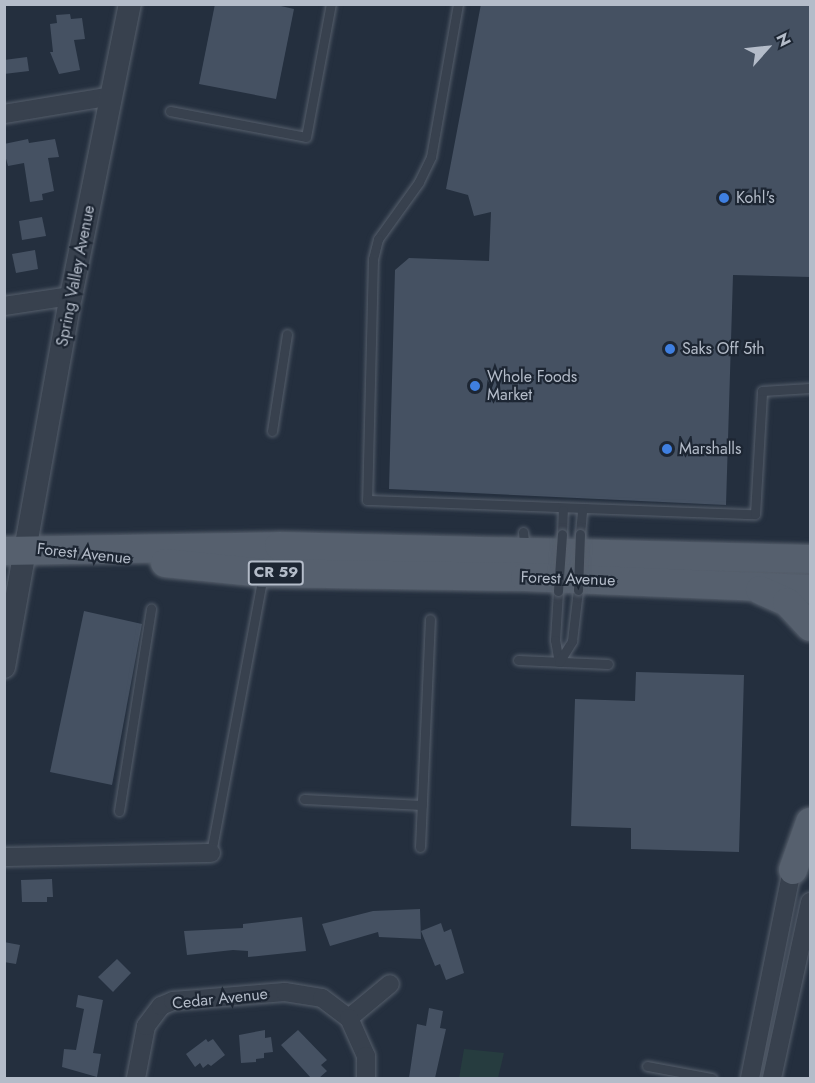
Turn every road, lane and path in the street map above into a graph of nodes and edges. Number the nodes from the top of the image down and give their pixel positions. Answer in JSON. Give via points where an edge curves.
{"nodes":[{"id":1,"x":130,"y":4,"type":"edge"},
{"id":2,"x":331,"y":4,"type":"edge"},
{"id":3,"x":458,"y":4,"type":"edge"},
{"id":4,"x":111,"y":96,"type":"junction"},
{"id":5,"x":170,"y":111,"type":"dead end"},
{"id":6,"x":4,"y":114,"type":"edge"},
{"id":7,"x":71,"y":296,"type":"junction"},
{"id":8,"x":4,"y":306,"type":"edge"},
{"id":9,"x":287,"y":334,"type":"dead end"},
{"id":10,"x":810,"y":388,"type":"edge"},
{"id":11,"x":272,"y":430,"type":"dead end"},
{"id":12,"x":563,"y":510,"type":"junction"},
{"id":13,"x":582,"y":511,"type":"junction"},
{"id":14,"x":17,"y":550,"type":"edge"},
{"id":15,"x":524,"y":554,"type":"junction"},
{"id":16,"x":810,"y":559,"type":"edge"},
{"id":17,"x":263,"y":573,"type":"junction"},
{"id":18,"x":747,"y":584,"type":"junction"},
{"id":19,"x":810,"y":589,"type":"edge"},
{"id":20,"x":151,"y":609,"type":"dead end"},
{"id":21,"x":430,"y":619,"type":"dead end"},
{"id":22,"x":810,"y":627,"type":"edge"},
{"id":23,"x":518,"y":660,"type":"dead end"},
{"id":24,"x":559,"y":662,"type":"junction"},
{"id":25,"x":608,"y":664,"type":"dead end"},
{"id":26,"x":4,"y":667,"type":"edge"},
{"id":27,"x":304,"y":799,"type":"dead end"},
{"id":28,"x":422,"y":805,"type":"junction"},
{"id":29,"x":119,"y":811,"type":"dead end"},
{"id":30,"x":810,"y":822,"type":"edge"},
{"id":31,"x":420,"y":847,"type":"dead end"},
{"id":32,"x":211,"y":853,"type":"joint"},
{"id":33,"x":4,"y":857,"type":"edge"},
{"id":34,"x":802,"y":860,"type":"edge"},
{"id":35,"x":810,"y":902,"type":"edge"},
{"id":36,"x":390,"y":984,"type":"dead end"},
{"id":37,"x":349,"y":1018,"type":"junction"},
{"id":38,"x":647,"y":1066,"type":"dead end"},
{"id":39,"x":136,"y":1078,"type":"edge"},
{"id":40,"x":366,"y":1078,"type":"edge"},
{"id":41,"x":712,"y":1078,"type":"edge"},
{"id":42,"x":750,"y":1078,"type":"edge"},
{"id":43,"x":772,"y":1078,"type":"edge"}],
"edges":[{"from":1,"to":4,"type":"street","name":"Spring Valley Avenue"},
{"from":2,"to":5,"type":"lane","via":[[306,137]]},
{"from":3,"to":12,"type":"lane","via":[[431,157],[419,182],[378,239],[373,259],[367,500]]},
{"from":4,"to":6,"type":"street"},
{"from":4,"to":7,"type":"street","name":"Spring Valley Avenue"},
{"from":7,"to":8,"type":"street"},
{"from":7,"to":14,"type":"street","name":"Spring Valley Avenue"},
{"from":9,"to":11,"type":"lane"},
{"from":10,"to":13,"type":"lane","via":[[762,391],[754,514]]},
{"from":12,"to":13,"type":"lane"},
{"from":12,"to":24,"type":"lane","bridge":true,"via":[[555,640]]},
{"from":13,"to":24,"type":"lane","bridge":true,"via":[[572,641]]},
{"from":14,"to":15,"type":"main road","name":"Forest Avenue","number":"CR 59","via":[[279,546]]},
{"from":14,"to":17,"type":"main road","name":"Forest Avenue","number":"CR 59"},
{"from":14,"to":26,"type":"street","name":"Spring Valley Avenue"},
{"from":15,"to":16,"type":"main road","name":"Forest Avenue","number":"CR 59"},
{"from":15,"to":17,"type":"main road","name":"Forest Avenue","number":"CR 59"},
{"from":15,"to":18,"type":"main road","name":"Forest Avenue","number":"CR 59"},
{"from":17,"to":32,"type":"lane"},
{"from":18,"to":19,"type":"main road","name":"Forest Avenue","number":"CR 59"},
{"from":18,"to":22,"type":"main road","via":[[787,602]]},
{"from":20,"to":29,"type":"lane"},
{"from":21,"to":28,"type":"lane"},
{"from":23,"to":24,"type":"lane"},
{"from":24,"to":25,"type":"lane"},
{"from":27,"to":28,"type":"lane"},
{"from":28,"to":31,"type":"lane"},
{"from":30,"to":34,"type":"main road"},
{"from":32,"to":33,"type":"street"},
{"from":34,"to":42,"type":"street"},
{"from":35,"to":43,"type":"street"},
{"from":36,"to":37,"type":"street"},
{"from":37,"to":39,"type":"street","name":"Cedar Avenue","via":[[322,998],[304,993],[173,1001],[161,1006],[146,1026]]},
{"from":37,"to":40,"type":"street","via":[[366,1056]]},
{"from":38,"to":41,"type":"lane"}]}
